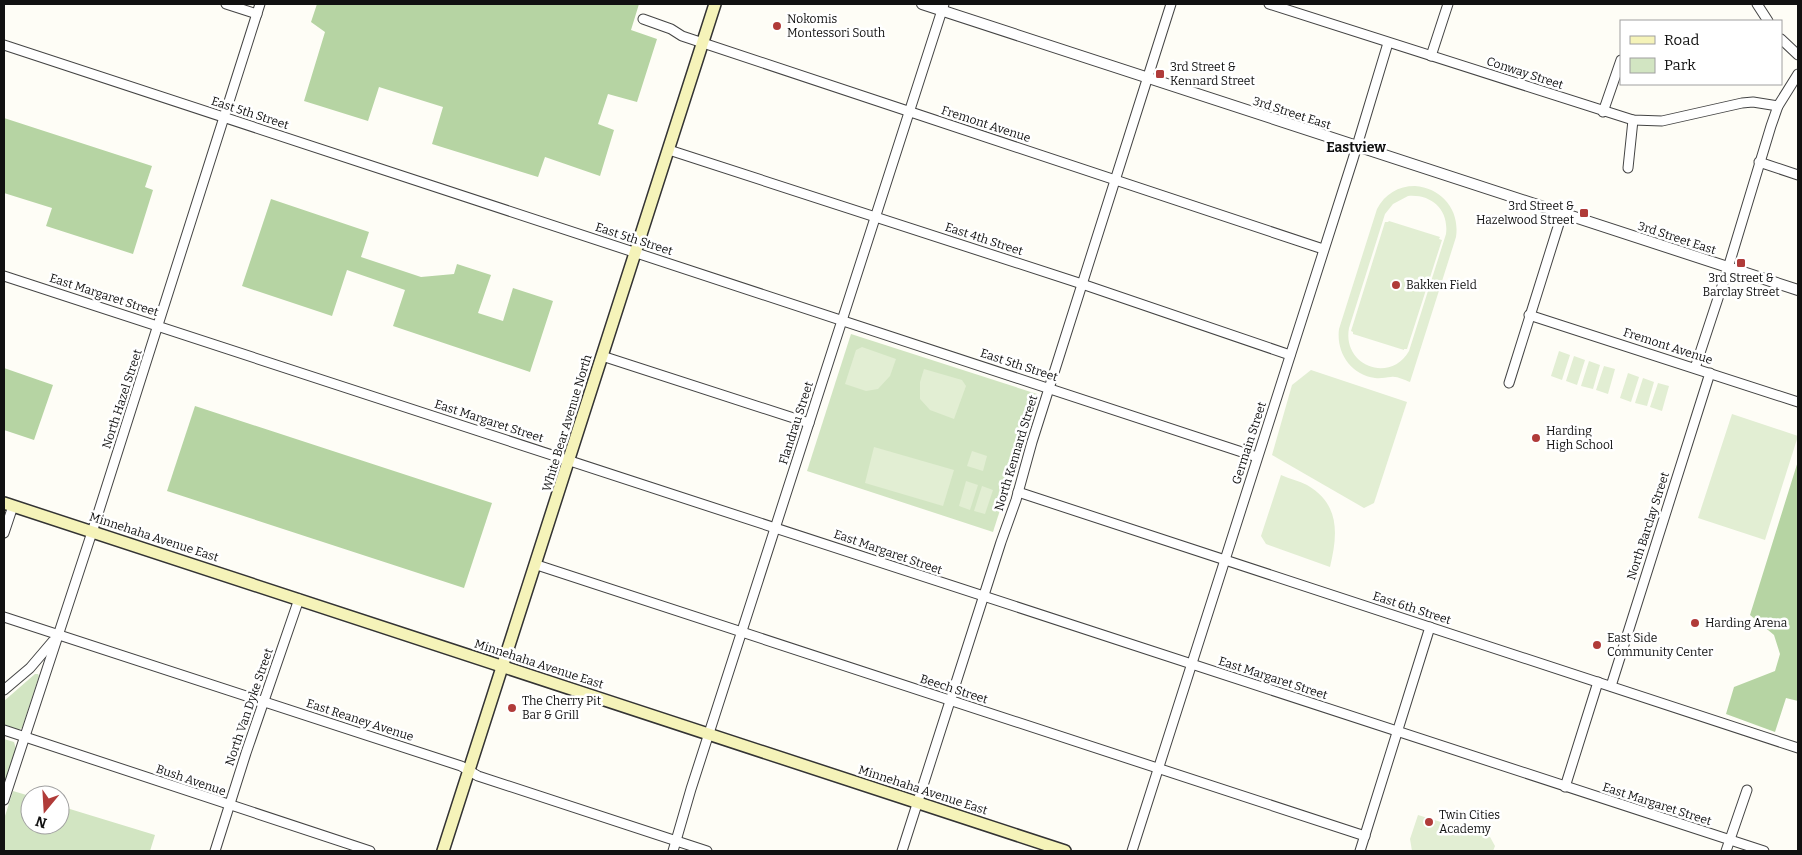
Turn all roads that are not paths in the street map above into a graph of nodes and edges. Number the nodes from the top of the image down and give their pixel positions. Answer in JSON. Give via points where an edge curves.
{"nodes":[{"id":1,"x":226,"y":4,"type":"edge"},
{"id":2,"x":260,"y":4,"type":"edge"},
{"id":3,"x":716,"y":4,"type":"edge"},
{"id":4,"x":922,"y":4,"type":"edge"},
{"id":5,"x":1171,"y":4,"type":"edge"},
{"id":6,"x":1269,"y":4,"type":"edge"},
{"id":7,"x":1448,"y":4,"type":"edge"},
{"id":8,"x":1757,"y":4,"type":"edge"},
{"id":9,"x":943,"y":7,"type":"edge"},
{"id":10,"x":257,"y":14,"type":"junction"},
{"id":11,"x":643,"y":19,"type":"dead end"},
{"id":12,"x":1767,"y":20,"type":"edge"},
{"id":13,"x":1782,"y":40,"type":"edge"},
{"id":14,"x":703,"y":43,"type":"junction"},
{"id":15,"x":1388,"y":43,"type":"junction"},
{"id":16,"x":4,"y":45,"type":"edge"},
{"id":17,"x":1798,"y":55,"type":"edge"},
{"id":18,"x":1431,"y":56,"type":"junction"},
{"id":19,"x":1620,"y":63,"type":"edge"},
{"id":20,"x":1798,"y":74,"type":"edge"},
{"id":21,"x":1148,"y":79,"type":"junction"},
{"id":22,"x":1778,"y":106,"type":"junction"},
{"id":23,"x":909,"y":112,"type":"junction"},
{"id":24,"x":1603,"y":112,"type":"junction"},
{"id":25,"x":224,"y":118,"type":"junction"},
{"id":26,"x":1633,"y":120,"type":"junction"},
{"id":27,"x":1356,"y":146,"type":"junction"},
{"id":28,"x":669,"y":150,"type":"junction"},
{"id":29,"x":1759,"y":162,"type":"junction"},
{"id":30,"x":1628,"y":168,"type":"dead end"},
{"id":31,"x":1798,"y":175,"type":"edge"},
{"id":32,"x":1116,"y":180,"type":"junction"},
{"id":33,"x":1562,"y":214,"type":"junction"},
{"id":34,"x":875,"y":217,"type":"junction"},
{"id":35,"x":1323,"y":249,"type":"junction"},
{"id":36,"x":636,"y":253,"type":"junction"},
{"id":37,"x":1728,"y":268,"type":"junction"},
{"id":38,"x":4,"y":276,"type":"edge"},
{"id":39,"x":1082,"y":284,"type":"junction"},
{"id":40,"x":1798,"y":290,"type":"edge"},
{"id":41,"x":1529,"y":315,"type":"junction"},
{"id":42,"x":842,"y":320,"type":"junction"},
{"id":43,"x":158,"y":326,"type":"junction"},
{"id":44,"x":1290,"y":355,"type":"junction"},
{"id":45,"x":602,"y":356,"type":"junction"},
{"id":46,"x":1695,"y":368,"type":"junction"},
{"id":47,"x":1710,"y":373,"type":"junction"},
{"id":48,"x":1509,"y":383,"type":"dead end"},
{"id":49,"x":1049,"y":388,"type":"junction"},
{"id":50,"x":1798,"y":402,"type":"edge"},
{"id":51,"x":809,"y":423,"type":"junction"},
{"id":52,"x":1257,"y":457,"type":"junction"},
{"id":53,"x":570,"y":461,"type":"junction"},
{"id":54,"x":1018,"y":492,"type":"junction"},
{"id":55,"x":8,"y":504,"type":"edge"},
{"id":56,"x":775,"y":527,"type":"junction"},
{"id":57,"x":93,"y":532,"type":"junction"},
{"id":58,"x":4,"y":533,"type":"edge"},
{"id":59,"x":1224,"y":560,"type":"junction"},
{"id":60,"x":537,"y":565,"type":"junction"},
{"id":61,"x":984,"y":597,"type":"junction"},
{"id":62,"x":299,"y":599,"type":"junction"},
{"id":63,"x":4,"y":617,"type":"edge"},
{"id":64,"x":1430,"y":627,"type":"junction"},
{"id":65,"x":741,"y":632,"type":"junction"},
{"id":66,"x":58,"y":634,"type":"junction"},
{"id":67,"x":1192,"y":664,"type":"junction"},
{"id":68,"x":503,"y":666,"type":"junction"},
{"id":69,"x":1598,"y":682,"type":"junction"},
{"id":70,"x":1611,"y":686,"type":"junction"},
{"id":71,"x":4,"y":690,"type":"edge"},
{"id":72,"x":950,"y":701,"type":"junction"},
{"id":73,"x":264,"y":702,"type":"junction"},
{"id":74,"x":4,"y":730,"type":"edge"},
{"id":75,"x":1397,"y":732,"type":"junction"},
{"id":76,"x":709,"y":734,"type":"junction"},
{"id":77,"x":24,"y":737,"type":"junction"},
{"id":78,"x":1798,"y":748,"type":"edge"},
{"id":79,"x":1159,"y":769,"type":"junction"},
{"id":80,"x":469,"y":771,"type":"junction"},
{"id":81,"x":1565,"y":787,"type":"junction"},
{"id":82,"x":1747,"y":790,"type":"dead end"},
{"id":83,"x":4,"y":800,"type":"edge"},
{"id":84,"x":918,"y":803,"type":"junction"},
{"id":85,"x":230,"y":806,"type":"junction"},
{"id":86,"x":1365,"y":836,"type":"junction"},
{"id":87,"x":1730,"y":840,"type":"junction"},
{"id":88,"x":676,"y":841,"type":"junction"},
{"id":89,"x":215,"y":851,"type":"edge"},
{"id":90,"x":370,"y":851,"type":"edge"},
{"id":91,"x":444,"y":851,"type":"edge"},
{"id":92,"x":673,"y":851,"type":"edge"},
{"id":93,"x":707,"y":851,"type":"edge"},
{"id":94,"x":902,"y":851,"type":"edge"},
{"id":95,"x":1065,"y":851,"type":"edge"},
{"id":96,"x":1132,"y":851,"type":"edge"},
{"id":97,"x":1360,"y":851,"type":"edge"},
{"id":98,"x":1726,"y":851,"type":"edge"},
{"id":99,"x":1764,"y":851,"type":"edge"}],
"edges":[{"from":1,"to":10,"type":"street"},
{"from":2,"to":10,"type":"street","name":"North Hazel Street"},
{"from":3,"to":14,"type":"main road","name":"White Bear Avenue North"},
{"from":4,"to":9,"type":"street","name":"3rd Street East"},
{"from":5,"to":21,"type":"street","name":"North Kennard Street"},
{"from":6,"to":15,"type":"street","name":"Conway Street"},
{"from":7,"to":18,"type":"street"},
{"from":8,"to":12,"type":"street"},
{"from":9,"to":21,"type":"street","name":"3rd Street East"},
{"from":9,"to":23,"type":"street","name":"Flandrau Street"},
{"from":10,"to":25,"type":"street","name":"North Hazel Street"},
{"from":11,"to":14,"type":"street","name":"Fremont Avenue"},
{"from":13,"to":17,"type":"street"},
{"from":14,"to":23,"type":"street","name":"Fremont Avenue"},
{"from":14,"to":28,"type":"main road","name":"White Bear Avenue North"},
{"from":15,"to":18,"type":"street","name":"Conway Street"},
{"from":15,"to":27,"type":"street","name":"Germain Street"},
{"from":16,"to":25,"type":"street","name":"East 5th Street"},
{"from":18,"to":24,"type":"street","name":"Conway Street"},
{"from":19,"to":24,"type":"street"},
{"from":20,"to":22,"type":"street"},
{"from":21,"to":27,"type":"street","name":"3rd Street East"},
{"from":21,"to":32,"type":"street","name":"North Kennard Street"},
{"from":22,"to":26,"type":"street","name":"Conway Street","via":[[1742,103],[1662,120]]},
{"from":22,"to":29,"type":"street"},
{"from":23,"to":32,"type":"street","name":"Fremont Avenue"},
{"from":23,"to":34,"type":"street","name":"Flandrau Street"},
{"from":24,"to":26,"type":"street","name":"Conway Street"},
{"from":25,"to":36,"type":"street","name":"East 5th Street"},
{"from":25,"to":43,"type":"street","name":"North Hazel Street"},
{"from":26,"to":30,"type":"street"},
{"from":27,"to":33,"type":"street","name":"3rd Street East"},
{"from":27,"to":35,"type":"street","name":"Germain Street"},
{"from":28,"to":34,"type":"street","name":"East 4th Street"},
{"from":28,"to":36,"type":"main road","name":"White Bear Avenue North"},
{"from":29,"to":31,"type":"street"},
{"from":29,"to":37,"type":"street"},
{"from":32,"to":35,"type":"street","name":"Fremont Avenue"},
{"from":32,"to":39,"type":"street","name":"North Kennard Street"},
{"from":33,"to":37,"type":"street","name":"3rd Street East"},
{"from":33,"to":41,"type":"street"},
{"from":34,"to":39,"type":"street","name":"East 4th Street"},
{"from":34,"to":42,"type":"street","name":"Flandrau Street"},
{"from":35,"to":44,"type":"street","name":"Germain Street"},
{"from":36,"to":42,"type":"street","name":"East 5th Street"},
{"from":36,"to":45,"type":"main road","name":"White Bear Avenue North"},
{"from":37,"to":40,"type":"street","name":"3rd Street East"},
{"from":37,"to":46,"type":"street"},
{"from":38,"to":43,"type":"street","name":"East Margaret Street"},
{"from":39,"to":44,"type":"street","name":"East 4th Street"},
{"from":39,"to":49,"type":"street","name":"North Kennard Street"},
{"from":41,"to":46,"type":"street","name":"Fremont Avenue"},
{"from":41,"to":48,"type":"street"},
{"from":42,"to":49,"type":"street","name":"East 5th Street"},
{"from":42,"to":51,"type":"street","name":"Flandrau Street"},
{"from":43,"to":53,"type":"street","name":"East Margaret Street"},
{"from":43,"to":57,"type":"street","name":"North Hazel Street"},
{"from":44,"to":52,"type":"street","name":"Germain Street"},
{"from":45,"to":51,"type":"street"},
{"from":45,"to":53,"type":"main road","name":"White Bear Avenue North"},
{"from":46,"to":47,"type":"street","name":"Fremont Avenue"},
{"from":47,"to":50,"type":"street","name":"Fremont Avenue"},
{"from":47,"to":70,"type":"street","name":"North Barclay Street"},
{"from":49,"to":52,"type":"street","name":"East 5th Street"},
{"from":49,"to":54,"type":"street","name":"North Kennard Street"},
{"from":51,"to":56,"type":"street","name":"Flandrau Street"},
{"from":52,"to":59,"type":"street","name":"Germain Street"},
{"from":53,"to":56,"type":"street","name":"East Margaret Street"},
{"from":53,"to":60,"type":"main road","name":"White Bear Avenue North"},
{"from":54,"to":59,"type":"street","name":"East 6th Street"},
{"from":54,"to":61,"type":"street","name":"North Kennard Street"},
{"from":55,"to":57,"type":"main road","name":"Minnehaha Avenue East"},
{"from":55,"to":58,"type":"street"},
{"from":56,"to":61,"type":"street","name":"East Margaret Street"},
{"from":56,"to":65,"type":"street","name":"Flandrau Street"},
{"from":57,"to":62,"type":"main road","name":"Minnehaha Avenue East"},
{"from":57,"to":66,"type":"street","name":"North Hazel Street"},
{"from":59,"to":64,"type":"street","name":"East 6th Street"},
{"from":59,"to":67,"type":"street","name":"Germain Street"},
{"from":60,"to":65,"type":"street","name":"Beech Street"},
{"from":60,"to":68,"type":"main road","name":"White Bear Avenue North"},
{"from":61,"to":67,"type":"street","name":"East Margaret Street"},
{"from":61,"to":72,"type":"street","name":"North Kennard Street"},
{"from":62,"to":68,"type":"main road","name":"Minnehaha Avenue East"},
{"from":62,"to":73,"type":"street","name":"North Van Dyke Street"},
{"from":63,"to":66,"type":"street","name":"East Reaney Avenue"},
{"from":64,"to":69,"type":"street","name":"East 6th Street"},
{"from":64,"to":75,"type":"street"},
{"from":65,"to":72,"type":"street","name":"Beech Street"},
{"from":65,"to":76,"type":"street","name":"Flandrau Street"},
{"from":66,"to":71,"type":"street","via":[[41,657]]},
{"from":66,"to":73,"type":"street","name":"East Reaney Avenue"},
{"from":66,"to":77,"type":"street","name":"North Hazel Street"},
{"from":67,"to":75,"type":"street","name":"East Margaret Street"},
{"from":67,"to":79,"type":"street","name":"Germain Street"},
{"from":68,"to":76,"type":"main road","name":"Minnehaha Avenue East"},
{"from":68,"to":80,"type":"main road","name":"White Bear Avenue North"},
{"from":69,"to":70,"type":"street","name":"East 6th Street"},
{"from":69,"to":81,"type":"street"},
{"from":70,"to":78,"type":"street","name":"East 6th Street"},
{"from":72,"to":79,"type":"street","name":"Beech Street"},
{"from":72,"to":84,"type":"street","name":"North Kennard Street"},
{"from":73,"to":80,"type":"street","name":"East Reaney Avenue"},
{"from":73,"to":85,"type":"street","name":"North Van Dyke Street"},
{"from":74,"to":77,"type":"street","name":"Bush Avenue"},
{"from":75,"to":81,"type":"street","name":"East Margaret Street"},
{"from":75,"to":86,"type":"street"},
{"from":76,"to":84,"type":"main road","name":"Minnehaha Avenue East"},
{"from":76,"to":88,"type":"street","name":"Flandrau Street"},
{"from":77,"to":83,"type":"street","name":"North Hazel Street"},
{"from":77,"to":85,"type":"street","name":"Bush Avenue"},
{"from":79,"to":86,"type":"street","name":"Beech Street"},
{"from":79,"to":96,"type":"street","name":"Germain Street"},
{"from":80,"to":88,"type":"street","name":"East Reaney Avenue"},
{"from":80,"to":91,"type":"main road","name":"White Bear Avenue North"},
{"from":81,"to":87,"type":"street","name":"East Margaret Street"},
{"from":82,"to":87,"type":"street"},
{"from":84,"to":94,"type":"street","name":"North Kennard Street"},
{"from":84,"to":95,"type":"main road","name":"Minnehaha Avenue East"},
{"from":85,"to":89,"type":"street","name":"North Van Dyke Street"},
{"from":85,"to":90,"type":"street","name":"Bush Avenue"},
{"from":86,"to":97,"type":"street"},
{"from":87,"to":98,"type":"street"},
{"from":87,"to":99,"type":"street","name":"East Margaret Street"},
{"from":88,"to":92,"type":"street","name":"Flandrau Street"},
{"from":88,"to":93,"type":"street","name":"East Reaney Avenue"}]}
